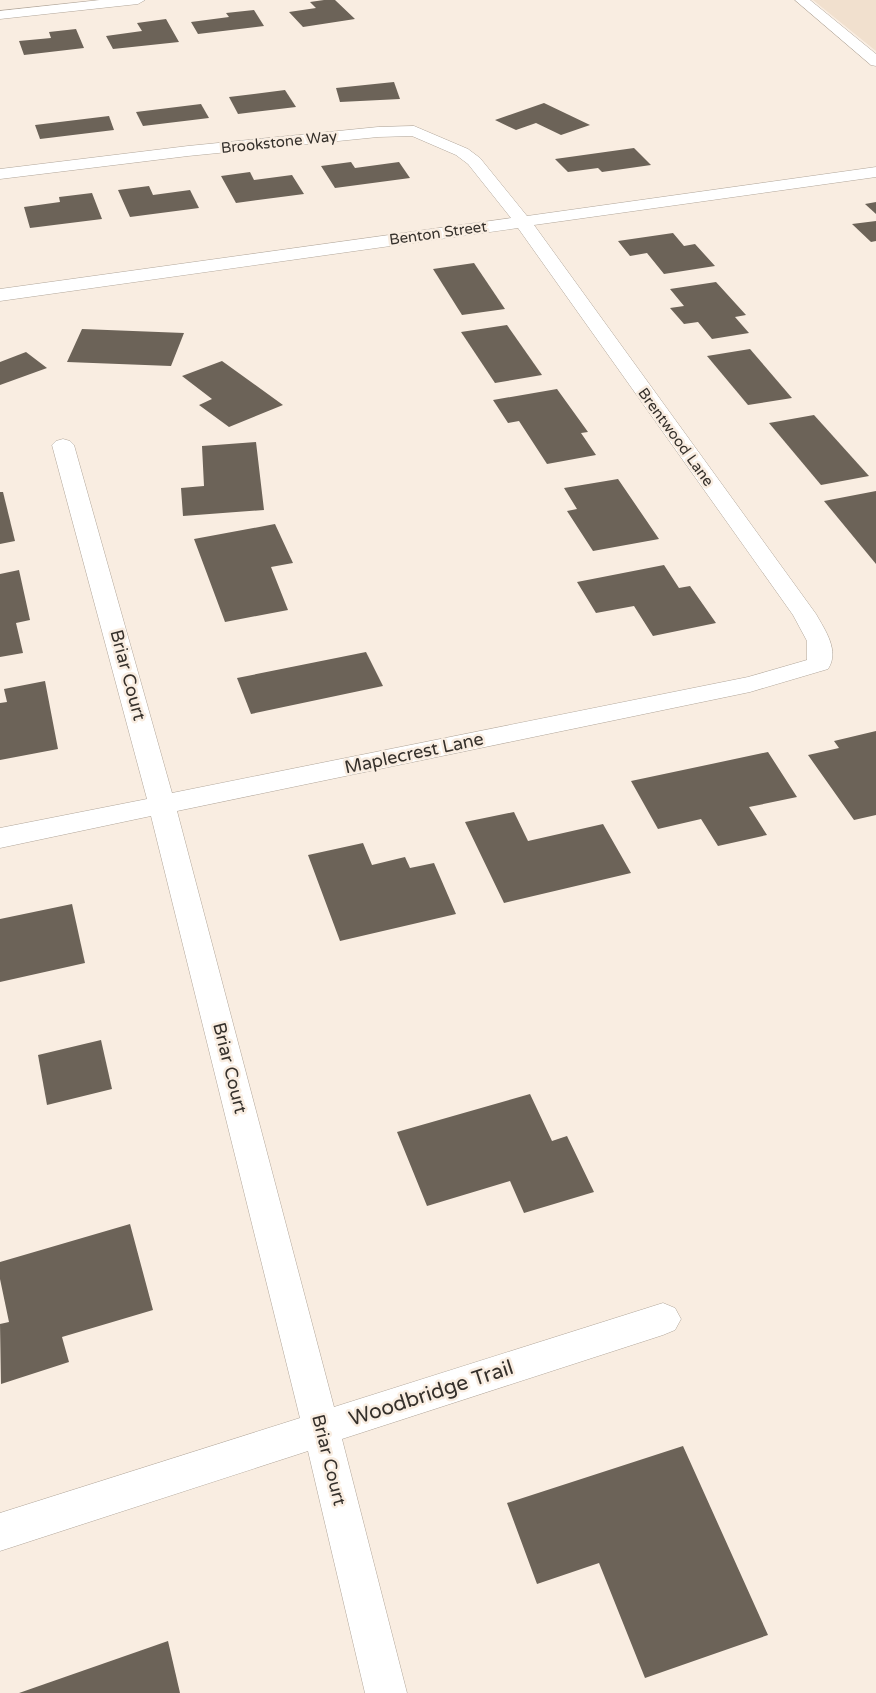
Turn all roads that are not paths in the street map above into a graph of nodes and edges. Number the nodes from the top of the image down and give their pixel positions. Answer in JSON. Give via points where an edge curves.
{"nodes":[{"id":1,"x":138,"y":0,"type":"edge"},
{"id":2,"x":802,"y":0,"type":"edge"},
{"id":3,"x":0,"y":16,"type":"edge"},
{"id":4,"x":876,"y":62,"type":"edge"},
{"id":5,"x":876,"y":172,"type":"edge"},
{"id":6,"x":0,"y":174,"type":"edge"},
{"id":7,"x":522,"y":221,"type":"junction"},
{"id":8,"x":0,"y":295,"type":"edge"},
{"id":9,"x":63,"y":445,"type":"dead end"},
{"id":10,"x":820,"y":656,"type":"joint"},
{"id":11,"x":163,"y":805,"type":"junction"},
{"id":12,"x":0,"y":838,"type":"edge"},
{"id":13,"x":663,"y":1319,"type":"dead end"},
{"id":14,"x":321,"y":1429,"type":"junction"},
{"id":15,"x":0,"y":1532,"type":"edge"},
{"id":16,"x":386,"y":1693,"type":"edge"}],
"edges":[{"from":1,"to":3,"type":"street"},
{"from":2,"to":4,"type":"street"},
{"from":5,"to":7,"type":"street","name":"Benton Street"},
{"from":6,"to":7,"type":"street","name":"Brookstone Way","via":[[197,150],[414,131],[462,152],[474,161]]},
{"from":7,"to":8,"type":"street","name":"Benton Street"},
{"from":7,"to":10,"type":"street","name":"Brentwood Lane","via":[[804,614],[820,641]]},
{"from":9,"to":11,"type":"street","name":"Briar Court"},
{"from":10,"to":11,"type":"street","name":"Maplecrest Lane","via":[[819,664],[750,684]]},
{"from":11,"to":12,"type":"street","name":"Maplecrest Lane"},
{"from":11,"to":14,"type":"street","name":"Briar Court"},
{"from":13,"to":14,"type":"street","name":"Woodbridge Trail"},
{"from":14,"to":15,"type":"street","name":"Woodbridge Trail"},
{"from":14,"to":16,"type":"street","name":"Briar Court"}]}
